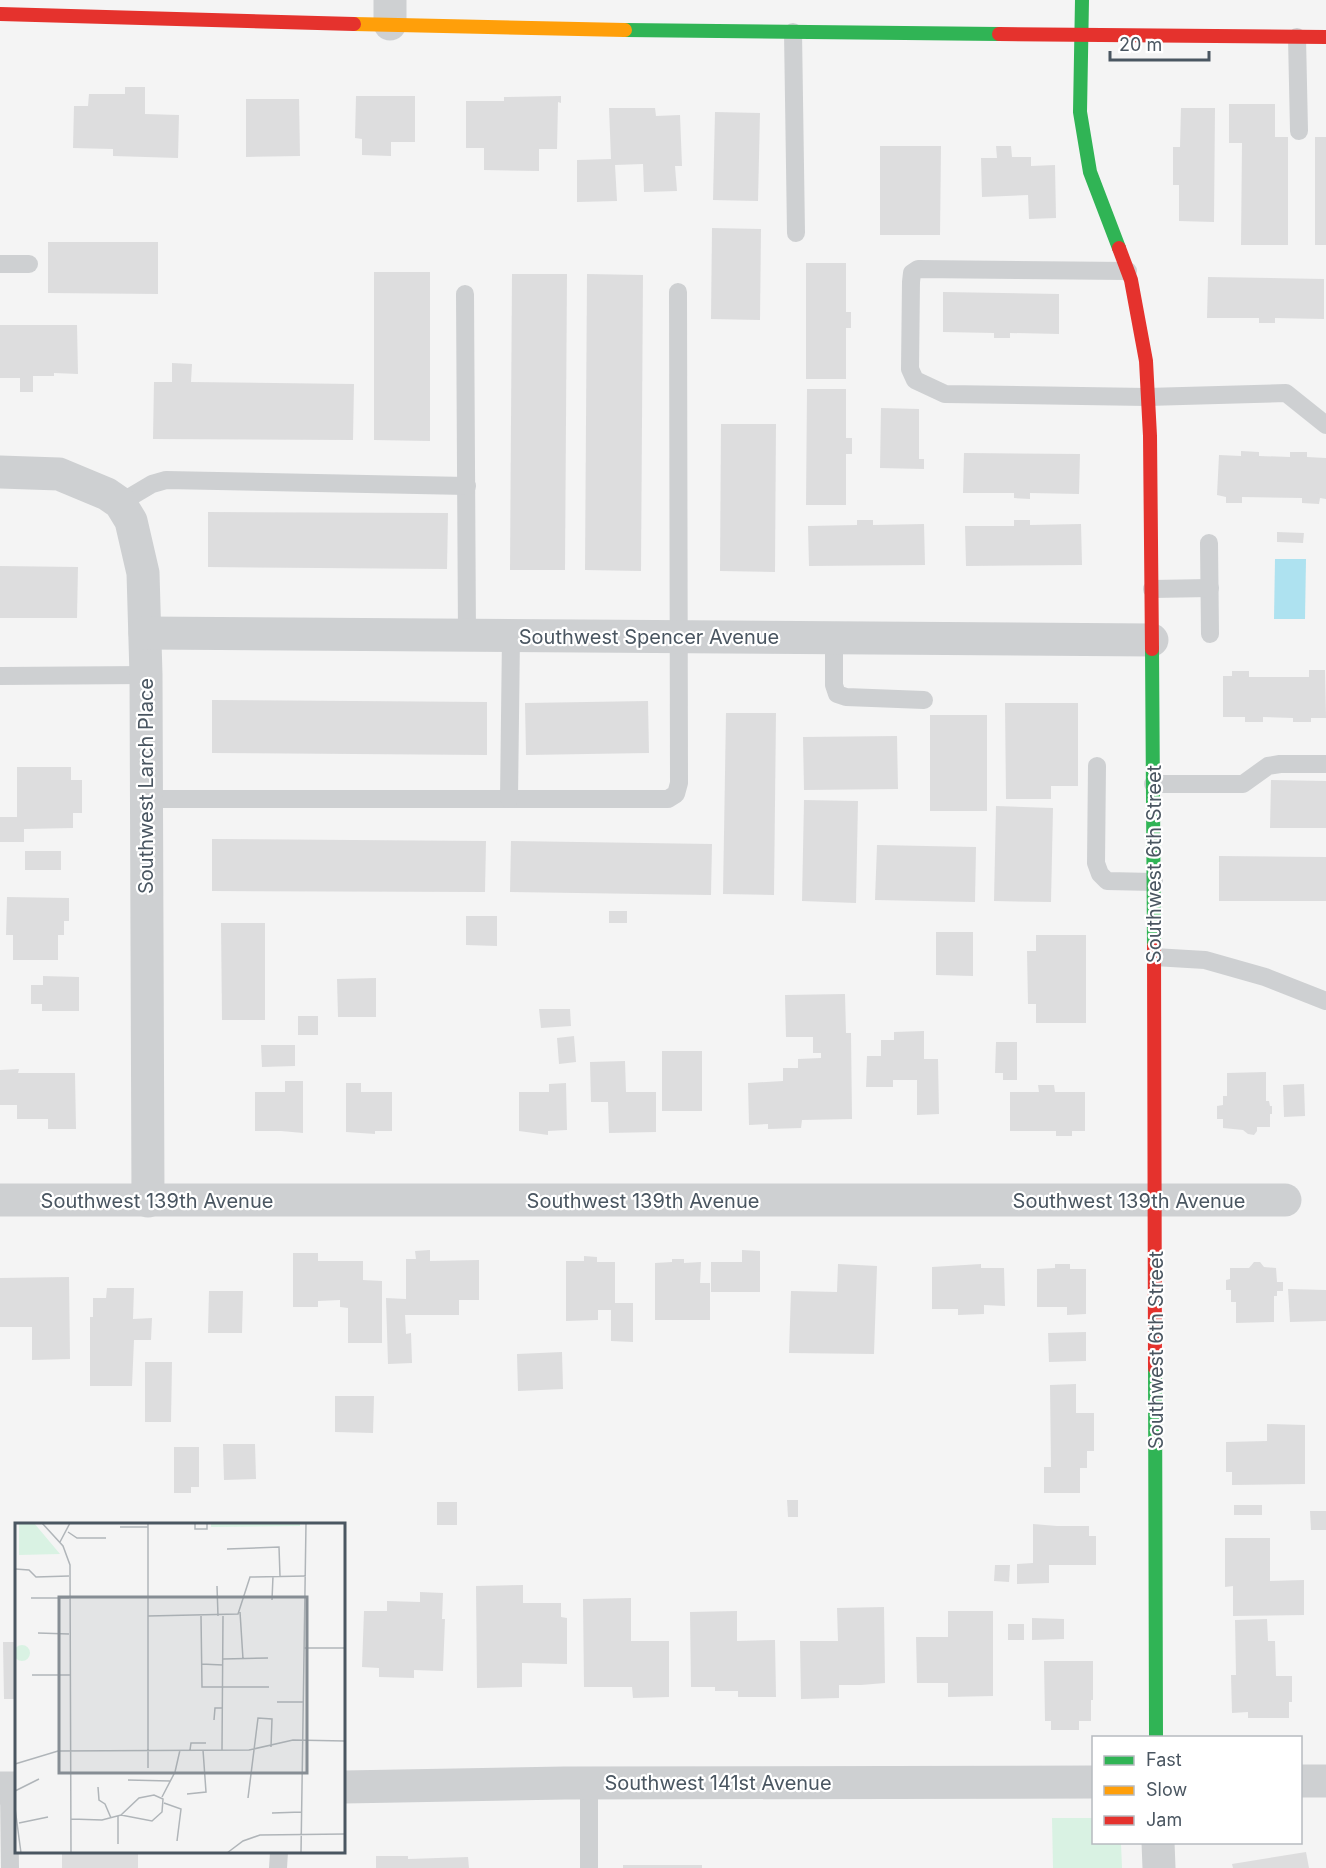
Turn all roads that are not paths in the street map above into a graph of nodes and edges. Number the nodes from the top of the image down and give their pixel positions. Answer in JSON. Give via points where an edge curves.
{"nodes":[{"id":1,"x":1083,"y":0,"type":"edge"},
{"id":2,"x":390,"y":12,"type":"edge"},
{"id":3,"x":0,"y":14,"type":"edge"},
{"id":4,"x":793,"y":32,"type":"junction"},
{"id":5,"x":1081,"y":35,"type":"junction"},
{"id":6,"x":1297,"y":37,"type":"junction"},
{"id":7,"x":1326,"y":37,"type":"edge"},
{"id":8,"x":1299,"y":131,"type":"dead end"},
{"id":9,"x":796,"y":233,"type":"dead end"},
{"id":10,"x":0,"y":264,"type":"edge"},
{"id":11,"x":29,"y":264,"type":"dead end"},
{"id":12,"x":1128,"y":271,"type":"junction"},
{"id":13,"x":678,"y":292,"type":"dead end"},
{"id":14,"x":465,"y":294,"type":"dead end"},
{"id":15,"x":1148,"y":397,"type":"junction"},
{"id":16,"x":1326,"y":425,"type":"edge"},
{"id":17,"x":0,"y":472,"type":"edge"},
{"id":18,"x":467,"y":486,"type":"junction"},
{"id":19,"x":120,"y":503,"type":"junction"},
{"id":20,"x":1209,"y":543,"type":"dead end"},
{"id":21,"x":1210,"y":588,"type":"junction"},
{"id":22,"x":1152,"y":589,"type":"junction"},
{"id":23,"x":145,"y":633,"type":"junction"},
{"id":24,"x":1210,"y":634,"type":"dead end"},
{"id":25,"x":467,"y":636,"type":"junction"},
{"id":26,"x":511,"y":636,"type":"junction"},
{"id":27,"x":679,"y":637,"type":"junction"},
{"id":28,"x":834,"y":638,"type":"junction"},
{"id":29,"x":1152,"y":640,"type":"junction"},
{"id":30,"x":146,"y":675,"type":"junction"},
{"id":31,"x":0,"y":676,"type":"edge"},
{"id":32,"x":924,"y":700,"type":"dead end"},
{"id":33,"x":1326,"y":764,"type":"edge"},
{"id":34,"x":1097,"y":766,"type":"dead end"},
{"id":35,"x":1153,"y":784,"type":"junction"},
{"id":36,"x":509,"y":799,"type":"junction"},
{"id":37,"x":146,"y":800,"type":"junction"},
{"id":38,"x":1154,"y":882,"type":"junction"},
{"id":39,"x":1154,"y":957,"type":"junction"},
{"id":40,"x":1326,"y":1001,"type":"edge"},
{"id":41,"x":0,"y":1200,"type":"edge"},
{"id":42,"x":1285,"y":1200,"type":"dead end"},
{"id":43,"x":148,"y":1201,"type":"junction"},
{"id":44,"x":1155,"y":1201,"type":"junction"},
{"id":45,"x":1156,"y":1736,"type":"edge"},
{"id":46,"x":1302,"y":1781,"type":"edge"},
{"id":47,"x":1326,"y":1781,"type":"edge"},
{"id":48,"x":1092,"y":1782,"type":"edge"},
{"id":49,"x":589,"y":1784,"type":"junction"},
{"id":50,"x":345,"y":1787,"type":"edge"},
{"id":51,"x":9,"y":1788,"type":"edge"},
{"id":52,"x":1158,"y":1844,"type":"edge"},
{"id":53,"x":279,"y":1853,"type":"edge"},
{"id":54,"x":10,"y":1868,"type":"edge"},
{"id":55,"x":278,"y":1868,"type":"edge"},
{"id":56,"x":589,"y":1868,"type":"edge"},
{"id":57,"x":1159,"y":1868,"type":"edge"}],
"edges":[{"from":1,"to":5,"type":"street","name":"Southwest 6th Street"},
{"from":2,"to":3,"type":"street"},
{"from":2,"to":4,"type":"street","via":[[553,29]]},
{"from":4,"to":5,"type":"street"},
{"from":4,"to":9,"type":"lane"},
{"from":5,"to":6,"type":"street"},
{"from":5,"to":12,"type":"street","name":"Southwest 6th Street","via":[[1080,112],[1090,172]]},
{"from":6,"to":7,"type":"street"},
{"from":6,"to":8,"type":"lane"},
{"from":10,"to":11,"type":"lane"},
{"from":12,"to":15,"type":"street","name":"Southwest 6th Street","via":[[1146,361]]},
{"from":12,"to":15,"type":"lane","via":[[918,269],[912,273],[911,282],[910,369],[915,380],[945,394]]},
{"from":13,"to":27,"type":"lane"},
{"from":14,"to":18,"type":"lane"},
{"from":15,"to":16,"type":"lane","via":[[1286,393]]},
{"from":15,"to":22,"type":"street","name":"Southwest 6th Street"},
{"from":17,"to":19,"type":"street","via":[[59,474]]},
{"from":18,"to":19,"type":"lane","via":[[166,480]]},
{"from":18,"to":25,"type":"lane"},
{"from":19,"to":23,"type":"street","name":"Southwest Larch Place","via":[[131,520],[144,573]]},
{"from":20,"to":21,"type":"lane"},
{"from":21,"to":22,"type":"lane"},
{"from":21,"to":24,"type":"lane"},
{"from":22,"to":29,"type":"street","name":"Southwest 6th Street"},
{"from":23,"to":25,"type":"street","name":"Southwest Spencer Avenue"},
{"from":23,"to":30,"type":"street","name":"Southwest Larch Place"},
{"from":25,"to":26,"type":"street","name":"Southwest Spencer Avenue"},
{"from":26,"to":27,"type":"street","name":"Southwest Spencer Avenue"},
{"from":26,"to":36,"type":"lane"},
{"from":27,"to":28,"type":"street","name":"Southwest Spencer Avenue"},
{"from":27,"to":36,"type":"lane","via":[[676,794],[668,799]]},
{"from":28,"to":29,"type":"street","name":"Southwest Spencer Avenue"},
{"from":28,"to":32,"type":"lane","via":[[837,694]]},
{"from":29,"to":35,"type":"street","name":"Southwest 6th Street"},
{"from":30,"to":31,"type":"lane"},
{"from":30,"to":37,"type":"street","name":"Southwest Larch Place"},
{"from":33,"to":35,"type":"lane","via":[[1268,766],[1243,784]]},
{"from":34,"to":38,"type":"lane","via":[[1096,863],[1100,874],[1107,881]]},
{"from":35,"to":38,"type":"street","name":"Southwest 6th Street"},
{"from":36,"to":37,"type":"lane"},
{"from":37,"to":43,"type":"street","name":"Southwest Larch Place"},
{"from":38,"to":39,"type":"street","name":"Southwest 6th Street"},
{"from":39,"to":40,"type":"lane","via":[[1205,960],[1265,977]]},
{"from":39,"to":44,"type":"street","name":"Southwest 6th Street"},
{"from":41,"to":43,"type":"street","name":"Southwest 139th Avenue"},
{"from":42,"to":44,"type":"street","name":"Southwest 139th Avenue"},
{"from":43,"to":44,"type":"street","name":"Southwest 139th Avenue"},
{"from":44,"to":45,"type":"street","name":"Southwest 6th Street"},
{"from":46,"to":47,"type":"street"},
{"from":48,"to":49,"type":"street","name":"Southwest 141st Avenue"},
{"from":49,"to":50,"type":"street","name":"Southwest 141st Avenue"},
{"from":49,"to":56,"type":"lane"},
{"from":51,"to":54,"type":"lane"},
{"from":52,"to":57,"type":"street"},
{"from":53,"to":55,"type":"lane"}]}
